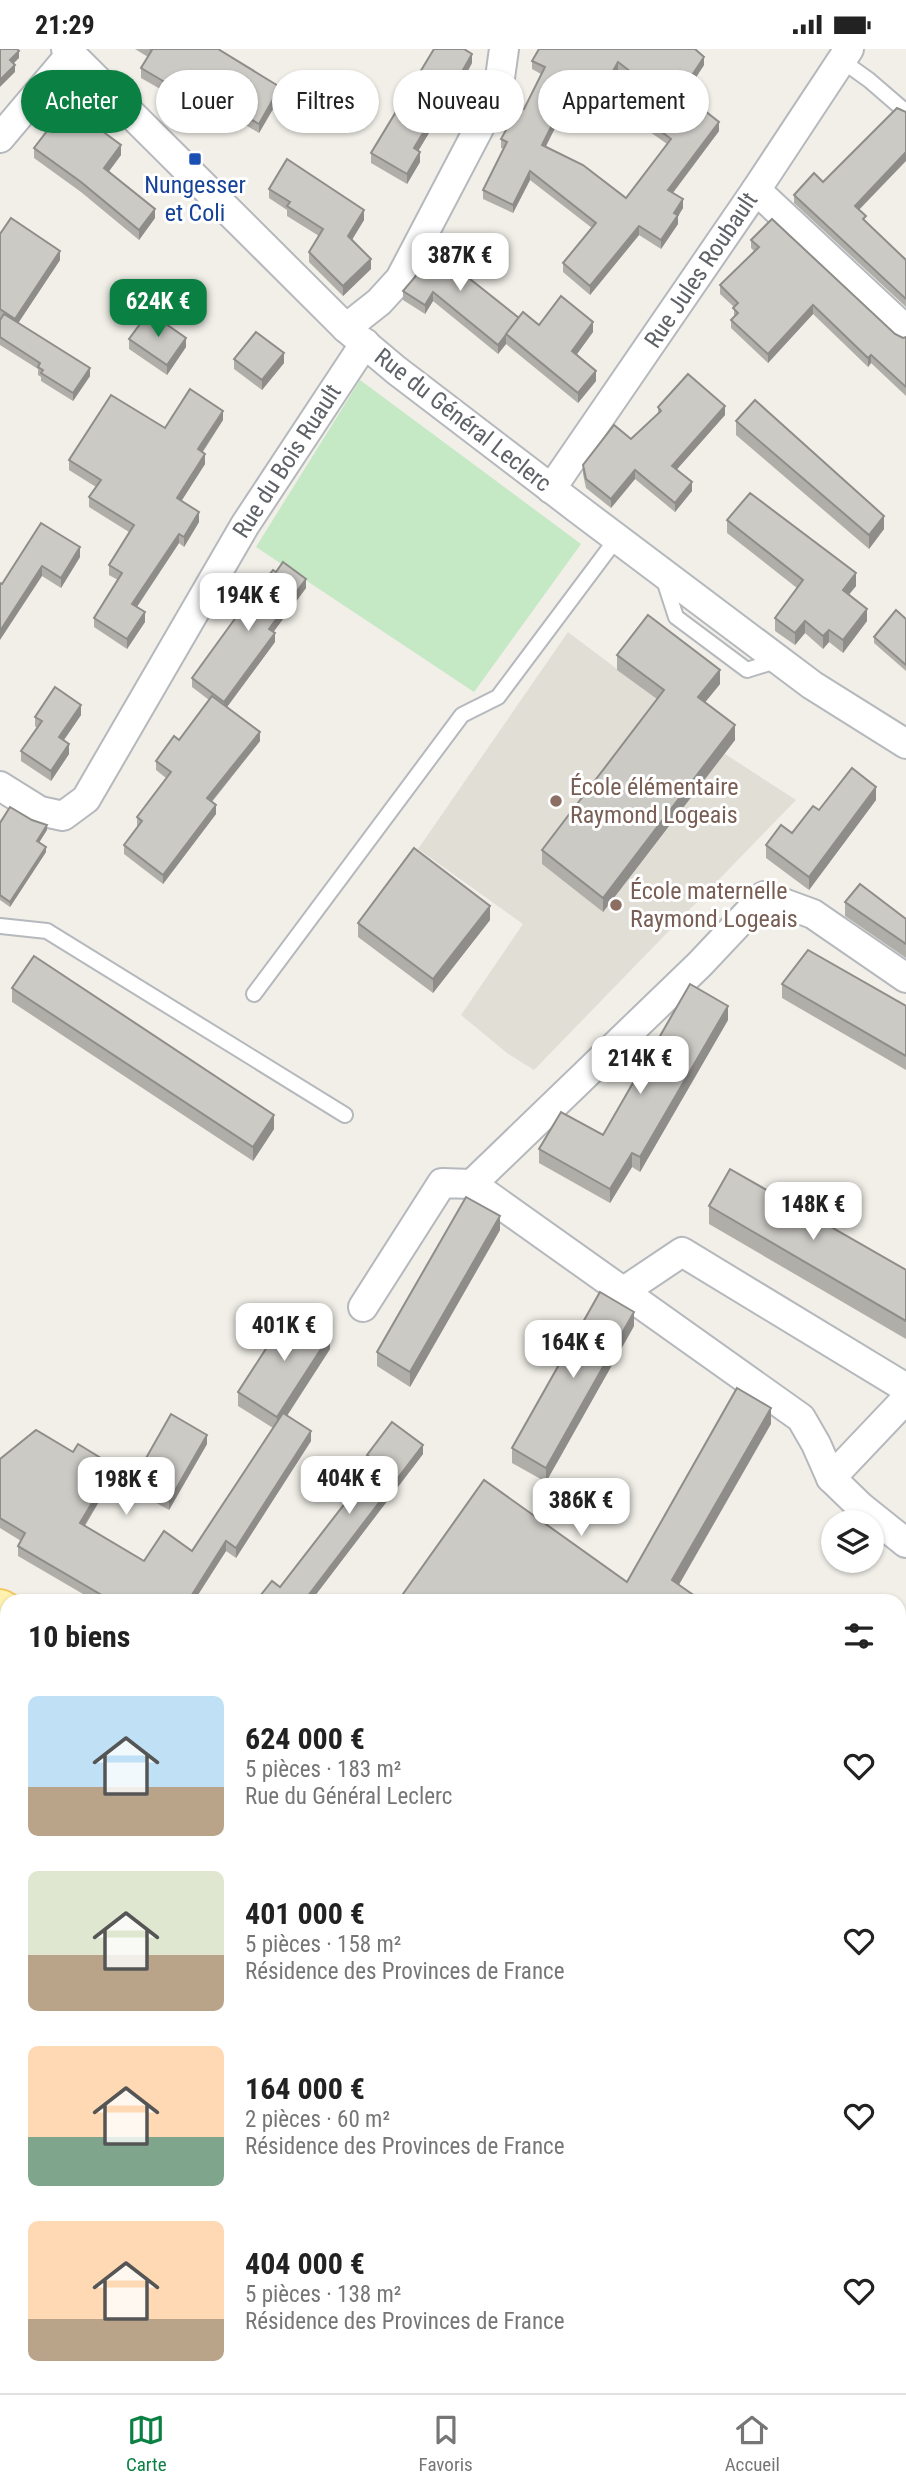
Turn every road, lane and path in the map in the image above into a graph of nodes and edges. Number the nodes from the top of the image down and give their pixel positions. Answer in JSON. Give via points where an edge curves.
{"nodes":[{"id":1,"x":505,"y":49,"type":"edge"},
{"id":2,"x":69,"y":51,"type":"edge"},
{"id":3,"x":845,"y":55,"type":"edge"},
{"id":4,"x":906,"y":112,"type":"edge"},
{"id":5,"x":0,"y":138,"type":"edge"},
{"id":6,"x":756,"y":190,"type":"junction"},
{"id":7,"x":906,"y":331,"type":"edge"},
{"id":8,"x":355,"y":336,"type":"junction"},
{"id":9,"x":551,"y":489,"type":"junction"},
{"id":10,"x":617,"y":538,"type":"junction"},
{"id":11,"x":904,"y":743,"type":"edge"},
{"id":12,"x":0,"y":786,"type":"edge"},
{"id":13,"x":0,"y":926,"type":"edge"},
{"id":14,"x":906,"y":978,"type":"edge"},
{"id":15,"x":254,"y":994,"type":"dead end"},
{"id":16,"x":345,"y":1115,"type":"dead end"},
{"id":17,"x":472,"y":1184,"type":"junction"},
{"id":18,"x":624,"y":1291,"type":"junction"},
{"id":19,"x":363,"y":1307,"type":"dead end"},
{"id":20,"x":906,"y":1388,"type":"edge"},
{"id":21,"x":906,"y":1399,"type":"edge"},
{"id":22,"x":831,"y":1478,"type":"junction"},
{"id":23,"x":906,"y":1543,"type":"edge"}],
"edges":[{"from":1,"to":8,"type":"street","name":"Rue du Bois Ruault","via":[[498,92],[400,279]]},
{"from":2,"to":5,"type":"street"},
{"from":2,"to":8,"type":"street","name":"Rue du Général Leclerc"},
{"from":3,"to":4,"type":"lane"},
{"from":3,"to":6,"type":"street","name":"Rue Jules Roubault"},
{"from":6,"to":7,"type":"street"},
{"from":6,"to":9,"type":"street","name":"Rue Jules Roubault"},
{"from":8,"to":9,"type":"street","name":"Rue du Général Leclerc"},
{"from":8,"to":12,"type":"street","name":"Rue du Bois Ruault","via":[[86,800],[63,816],[40,811]]},
{"from":9,"to":10,"type":"street","name":"Rue du Général Leclerc"},
{"from":10,"to":11,"type":"street","name":"Rue du Général Leclerc","via":[[812,685]]},
{"from":10,"to":15,"type":"lane","via":[[498,697],[461,715]]},
{"from":13,"to":16,"type":"lane","via":[[47,931]]},
{"from":14,"to":17,"type":"street","via":[[813,914],[764,896]]},
{"from":17,"to":18,"type":"street"},
{"from":17,"to":19,"type":"street","via":[[442,1183]]},
{"from":18,"to":20,"type":"street","via":[[682,1252]]},
{"from":18,"to":22,"type":"street","via":[[801,1418]]},
{"from":21,"to":22,"type":"street"},
{"from":22,"to":23,"type":"street"}]}
